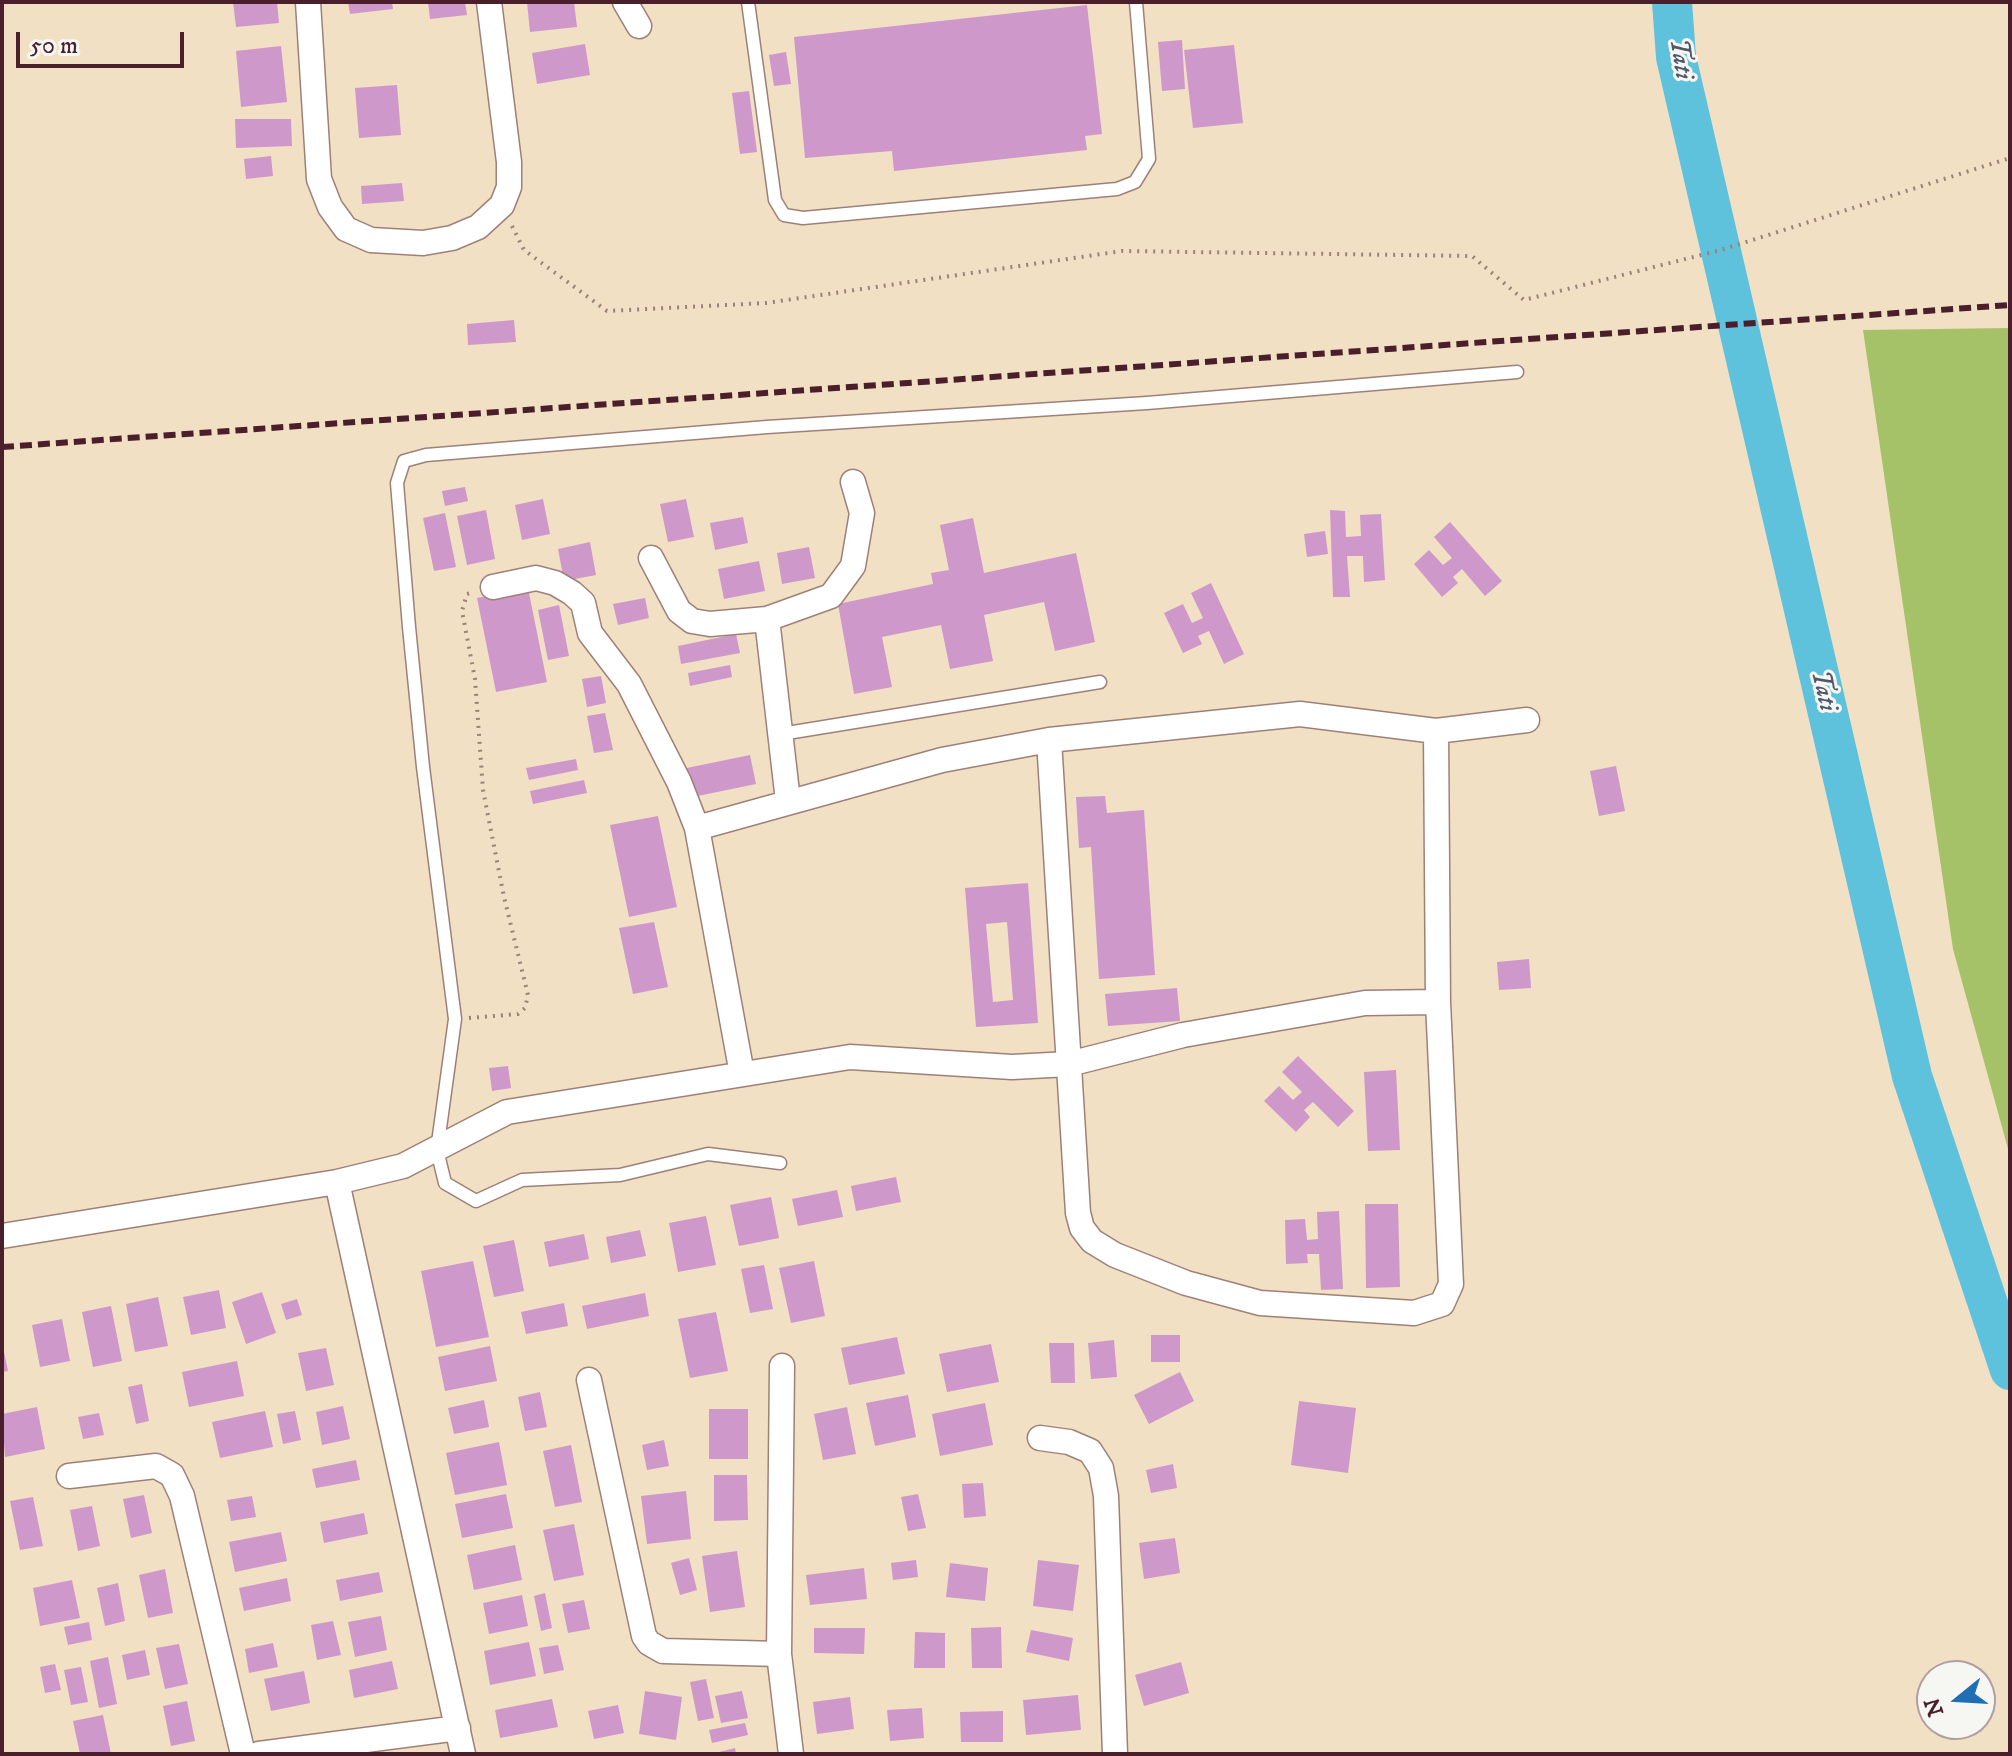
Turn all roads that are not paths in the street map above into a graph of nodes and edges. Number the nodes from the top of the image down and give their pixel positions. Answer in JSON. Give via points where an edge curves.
{"nodes":[{"id":1,"x":308,"y":2,"type":"edge"},
{"id":2,"x":489,"y":2,"type":"edge"},
{"id":3,"x":625,"y":2,"type":"edge"},
{"id":4,"x":748,"y":2,"type":"edge"},
{"id":5,"x":1136,"y":2,"type":"edge"},
{"id":6,"x":639,"y":26,"type":"dead end"},
{"id":7,"x":1517,"y":372,"type":"dead end"},
{"id":8,"x":853,"y":482,"type":"dead end"},
{"id":9,"x":651,"y":558,"type":"dead end"},
{"id":10,"x":493,"y":587,"type":"road end"},
{"id":11,"x":767,"y":619,"type":"junction"},
{"id":12,"x":1100,"y":682,"type":"dead end"},
{"id":13,"x":1527,"y":720,"type":"dead end"},
{"id":14,"x":1436,"y":731,"type":"junction"},
{"id":15,"x":781,"y":734,"type":"junction"},
{"id":16,"x":1049,"y":740,"type":"junction"},
{"id":17,"x":788,"y":801,"type":"junction"},
{"id":18,"x":697,"y":828,"type":"junction"},
{"id":19,"x":1438,"y":1002,"type":"junction"},
{"id":20,"x":1069,"y":1064,"type":"junction"},
{"id":21,"x":742,"y":1074,"type":"junction"},
{"id":22,"x":437,"y":1150,"type":"junction"},
{"id":23,"x":780,"y":1163,"type":"dead end"},
{"id":24,"x":337,"y":1182,"type":"junction"},
{"id":25,"x":2,"y":1236,"type":"edge"},
{"id":26,"x":782,"y":1366,"type":"dead end"},
{"id":27,"x":589,"y":1380,"type":"dead end"},
{"id":28,"x":1040,"y":1438,"type":"dead end"},
{"id":29,"x":69,"y":1476,"type":"dead end"},
{"id":30,"x":779,"y":1654,"type":"junction"},
{"id":31,"x":458,"y":1728,"type":"junction"},
{"id":32,"x":243,"y":1754,"type":"edge"},
{"id":33,"x":259,"y":1754,"type":"edge"},
{"id":34,"x":463,"y":1754,"type":"edge"},
{"id":35,"x":791,"y":1754,"type":"edge"},
{"id":36,"x":1115,"y":1754,"type":"edge"}],
"edges":[{"from":1,"to":2,"type":"street","via":[[319,179],[330,207],[346,229],[371,240],[423,243],[478,227],[502,205],[509,187]]},
{"from":3,"to":6,"type":"street"},
{"from":4,"to":5,"type":"lane","via":[[775,200],[784,215],[803,218],[1117,189],[1135,182],[1149,159]]},
{"from":7,"to":22,"type":"lane","via":[[767,427],[404,461],[397,483],[409,627],[455,1019]]},
{"from":8,"to":11,"type":"street","via":[[862,513],[853,566],[831,596]]},
{"from":9,"to":11,"type":"street","via":[[679,611],[692,621]]},
{"from":10,"to":18,"type":"street","via":[[536,578],[555,583],[583,603],[590,633],[629,684]]},
{"from":11,"to":15,"type":"street"},
{"from":12,"to":15,"type":"lane"},
{"from":13,"to":14,"type":"street"},
{"from":14,"to":16,"type":"street","via":[[1300,714]]},
{"from":14,"to":19,"type":"street"},
{"from":15,"to":17,"type":"street"},
{"from":16,"to":17,"type":"street","via":[[942,760]]},
{"from":16,"to":20,"type":"street"},
{"from":17,"to":18,"type":"street"},
{"from":18,"to":21,"type":"street"},
{"from":19,"to":20,"type":"street","via":[[1365,1003],[1183,1035]]},
{"from":19,"to":20,"type":"street","via":[[1451,1284],[1442,1304],[1414,1313],[1260,1303],[1186,1283],[1092,1241],[1078,1213]]},
{"from":20,"to":21,"type":"street","via":[[1012,1067],[850,1057]]},
{"from":21,"to":22,"type":"street","via":[[507,1112]]},
{"from":22,"to":23,"type":"lane","via":[[445,1183],[476,1201],[522,1180],[620,1175],[708,1154]]},
{"from":22,"to":24,"type":"street","via":[[403,1166]]},
{"from":24,"to":25,"type":"street"},
{"from":24,"to":31,"type":"street"},
{"from":26,"to":30,"type":"street"},
{"from":27,"to":30,"type":"street","via":[[644,1636],[663,1651]]},
{"from":28,"to":36,"type":"street","via":[[1090,1451],[1101,1468]]},
{"from":29,"to":32,"type":"street","via":[[156,1466],[172,1475],[182,1496]]},
{"from":30,"to":35,"type":"street"},
{"from":31,"to":33,"type":"street"},
{"from":31,"to":34,"type":"street"}]}
